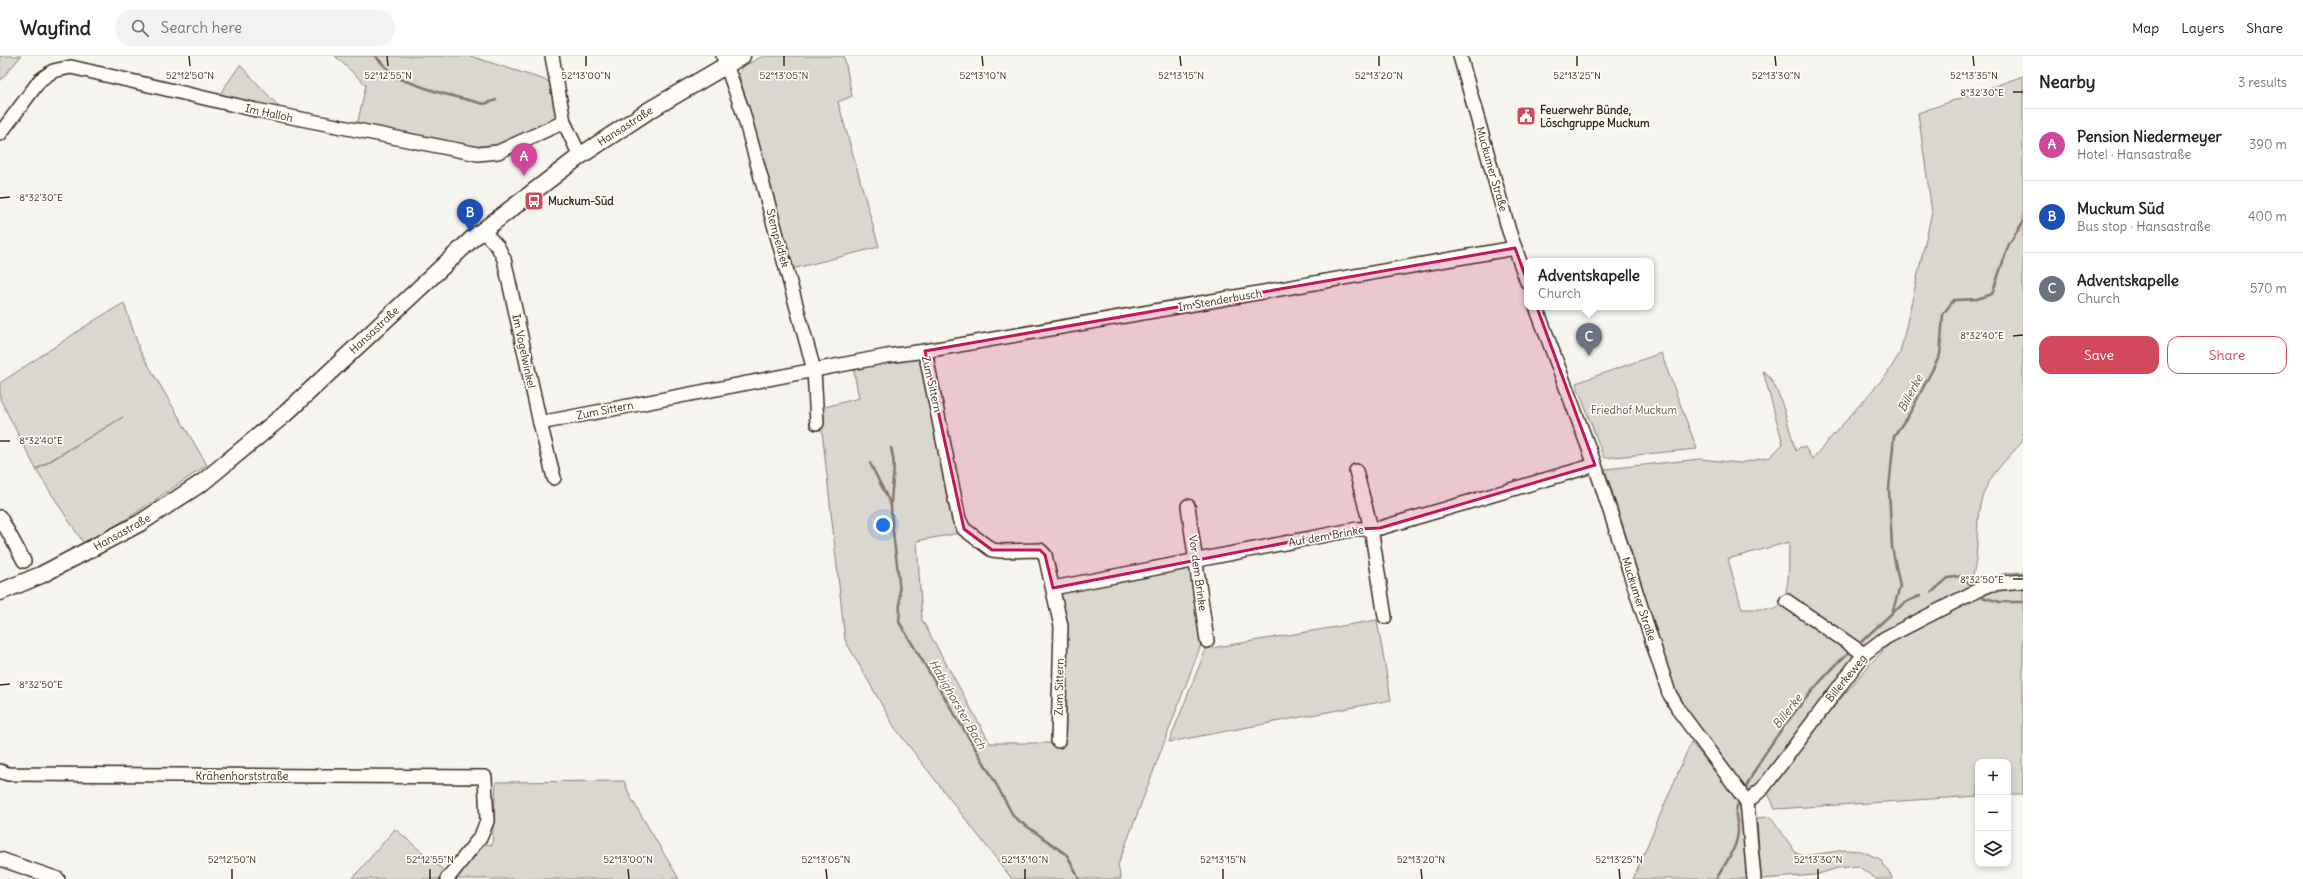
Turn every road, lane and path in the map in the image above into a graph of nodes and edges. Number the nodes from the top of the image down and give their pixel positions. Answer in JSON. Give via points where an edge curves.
{"nodes":[{"id":1,"x":552,"y":56,"type":"edge"},
{"id":2,"x":742,"y":56,"type":"edge"},
{"id":3,"x":1460,"y":56,"type":"edge"},
{"id":4,"x":725,"y":60,"type":"edge"},
{"id":5,"x":564,"y":122,"type":"junction"},
{"id":6,"x":0,"y":134,"type":"edge"},
{"id":7,"x":580,"y":156,"type":"junction"},
{"id":8,"x":483,"y":231,"type":"junction"},
{"id":9,"x":1514,"y":248,"type":"junction"},
{"id":10,"x":1524,"y":274,"type":"edge"},
{"id":11,"x":1537,"y":310,"type":"edge"},
{"id":12,"x":926,"y":351,"type":"junction"},
{"id":13,"x":814,"y":370,"type":"junction"},
{"id":14,"x":540,"y":422,"type":"junction"},
{"id":15,"x":817,"y":423,"type":"dead end"},
{"id":16,"x":1594,"y":465,"type":"junction"},
{"id":17,"x":1356,"y":471,"type":"dead end"},
{"id":18,"x":554,"y":478,"type":"dead end"},
{"id":19,"x":1188,"y":506,"type":"dead end"},
{"id":20,"x":0,"y":518,"type":"edge"},
{"id":21,"x":1371,"y":528,"type":"junction"},
{"id":22,"x":1197,"y":560,"type":"junction"},
{"id":23,"x":24,"y":561,"type":"dead end"},
{"id":24,"x":2023,"y":581,"type":"edge"},
{"id":25,"x":1053,"y":588,"type":"junction"},
{"id":26,"x":0,"y":592,"type":"edge"},
{"id":27,"x":1787,"y":601,"type":"dead end"},
{"id":28,"x":1385,"y":617,"type":"dead end"},
{"id":29,"x":1207,"y":641,"type":"dead end"},
{"id":30,"x":1864,"y":654,"type":"junction"},
{"id":31,"x":1058,"y":741,"type":"dead end"},
{"id":32,"x":0,"y":771,"type":"edge"},
{"id":33,"x":1747,"y":802,"type":"junction"},
{"id":34,"x":0,"y":859,"type":"edge"},
{"id":35,"x":58,"y":879,"type":"edge"},
{"id":36,"x":447,"y":879,"type":"edge"},
{"id":37,"x":1754,"y":879,"type":"edge"}],
"edges":[{"from":1,"to":5,"type":"street"},
{"from":2,"to":4,"type":"main road","name":"Hansastraße"},
{"from":3,"to":9,"type":"street","name":"Muckumer Straße"},
{"from":4,"to":7,"type":"main road","name":"Hansastraße"},
{"from":4,"to":13,"type":"street","name":"Stempeldiek","via":[[743,112]]},
{"from":5,"to":6,"type":"street","name":"Im Halloh","via":[[498,152],[478,154],[256,110],[71,67],[53,71],[40,80]]},
{"from":5,"to":7,"type":"street"},
{"from":7,"to":8,"type":"main road","name":"Hansastraße"},
{"from":8,"to":14,"type":"street","name":"Im Vogelwinkel","via":[[498,247],[504,259]]},
{"from":8,"to":26,"type":"main road","name":"Hansastraße","via":[[285,414],[203,482],[140,523],[41,575]]},
{"from":9,"to":10,"type":"street","name":"Muckumer Straße"},
{"from":9,"to":12,"type":"street","name":"Im Stenderbusch"},
{"from":11,"to":16,"type":"street","name":"Muckumer Straße"},
{"from":12,"to":13,"type":"street","name":"Zum Sittern"},
{"from":12,"to":25,"type":"street","name":"Zum Sittern","via":[[959,518],[964,529],[992,550],[1040,550],[1045,555]]},
{"from":13,"to":14,"type":"street","name":"Zum Sittern"},
{"from":13,"to":15,"type":"street","name":"Stempeldiek"},
{"from":14,"to":18,"type":"street","name":"Im Vogelwinkel"},
{"from":16,"to":21,"type":"street","name":"Auf dem Brinke","via":[[1400,524]]},
{"from":16,"to":33,"type":"street","name":"Muckumer Straße","via":[[1670,693],[1680,712]]},
{"from":17,"to":21,"type":"street"},
{"from":19,"to":22,"type":"street","name":"Vor dem Brinke"},
{"from":20,"to":23,"type":"street"},
{"from":21,"to":22,"type":"street","name":"Auf dem Brinke"},
{"from":21,"to":28,"type":"street"},
{"from":22,"to":25,"type":"street","name":"Auf dem Brinke"},
{"from":22,"to":29,"type":"street","name":"Vor dem Brinke"},
{"from":24,"to":30,"type":"street","name":"Billerkeweg","via":[[1992,584],[1982,588],[1885,638]]},
{"from":25,"to":31,"type":"street","name":"Zum Sittern","via":[[1061,626]]},
{"from":27,"to":30,"type":"street"},
{"from":30,"to":33,"type":"street","name":"Billerkeweg","via":[[1763,788]]},
{"from":32,"to":36,"type":"street","name":"Krähenhorststraße","via":[[8,774],[485,777],[487,822],[481,836]]},
{"from":33,"to":37,"type":"street"},
{"from":34,"to":35,"type":"street"}]}
